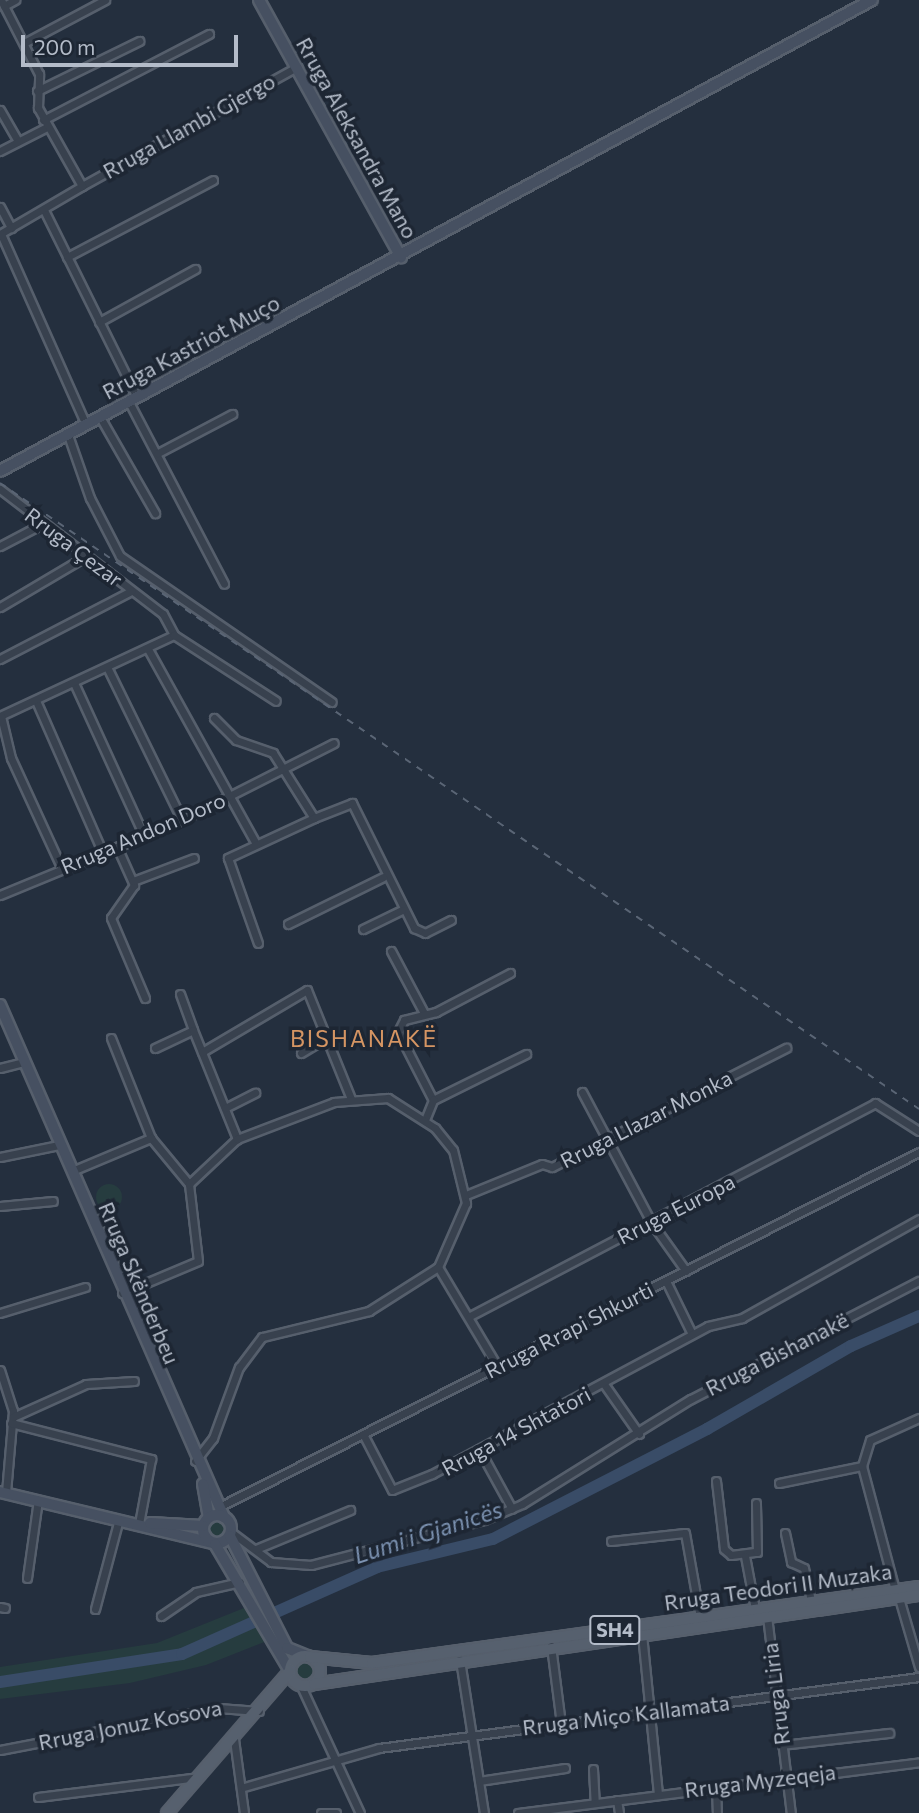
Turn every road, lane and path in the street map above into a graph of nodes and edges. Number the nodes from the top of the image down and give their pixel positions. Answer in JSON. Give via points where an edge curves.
{"nodes":[{"id":1,"x":15,"y":0,"type":"edge"},
{"id":2,"x":105,"y":0,"type":"edge"},
{"id":3,"x":259,"y":0,"type":"edge"},
{"id":4,"x":872,"y":0,"type":"edge"},
{"id":5,"x":2,"y":3,"type":"edge"},
{"id":6,"x":209,"y":34,"type":"dead end"},
{"id":7,"x":139,"y":41,"type":"dead end"},
{"id":8,"x":24,"y":43,"type":"junction"},
{"id":9,"x":297,"y":67,"type":"junction"},
{"id":10,"x":37,"y":91,"type":"junction"},
{"id":11,"x":0,"y":110,"type":"edge"},
{"id":12,"x":45,"y":123,"type":"junction"},
{"id":13,"x":18,"y":142,"type":"junction"},
{"id":14,"x":0,"y":151,"type":"edge"},
{"id":15,"x":213,"y":180,"type":"dead end"},
{"id":16,"x":82,"y":187,"type":"junction"},
{"id":17,"x":0,"y":207,"type":"edge"},
{"id":18,"x":44,"y":210,"type":"junction"},
{"id":19,"x":11,"y":228,"type":"junction"},
{"id":20,"x":1,"y":234,"type":"edge"},
{"id":21,"x":66,"y":257,"type":"junction"},
{"id":22,"x":401,"y":257,"type":"junction"},
{"id":23,"x":195,"y":269,"type":"dead end"},
{"id":24,"x":99,"y":322,"type":"junction"},
{"id":25,"x":133,"y":399,"type":"junction"},
{"id":26,"x":232,"y":414,"type":"dead end"},
{"id":27,"x":100,"y":417,"type":"junction"},
{"id":28,"x":86,"y":425,"type":"junction"},
{"id":29,"x":68,"y":435,"type":"junction"},
{"id":30,"x":158,"y":453,"type":"junction"},
{"id":31,"x":0,"y":471,"type":"edge"},
{"id":32,"x":0,"y":489,"type":"edge"},
{"id":33,"x":155,"y":513,"type":"dead end"},
{"id":34,"x":40,"y":525,"type":"junction"},
{"id":35,"x":0,"y":546,"type":"edge"},
{"id":36,"x":83,"y":558,"type":"junction"},
{"id":37,"x":223,"y":584,"type":"dead end"},
{"id":38,"x":131,"y":591,"type":"junction"},
{"id":39,"x":0,"y":607,"type":"edge"},
{"id":40,"x":174,"y":635,"type":"junction"},
{"id":41,"x":148,"y":649,"type":"junction"},
{"id":42,"x":0,"y":659,"type":"edge"},
{"id":43,"x":108,"y":669,"type":"junction"},
{"id":44,"x":75,"y":685,"type":"junction"},
{"id":45,"x":276,"y":701,"type":"dead end"},
{"id":46,"x":332,"y":702,"type":"dead end"},
{"id":47,"x":37,"y":703,"type":"junction"},
{"id":48,"x":1,"y":716,"type":"edge"},
{"id":49,"x":214,"y":718,"type":"dead end"},
{"id":50,"x":334,"y":743,"type":"dead end"},
{"id":51,"x":285,"y":768,"type":"junction"},
{"id":52,"x":231,"y":795,"type":"junction"},
{"id":53,"x":314,"y":818,"type":"junction"},
{"id":54,"x":182,"y":820,"type":"junction"},
{"id":55,"x":144,"y":836,"type":"junction"},
{"id":56,"x":256,"y":844,"type":"junction"},
{"id":57,"x":117,"y":847,"type":"junction"},
{"id":58,"x":102,"y":851,"type":"junction"},
{"id":59,"x":194,"y":858,"type":"dead end"},
{"id":60,"x":62,"y":869,"type":"junction"},
{"id":61,"x":383,"y":877,"type":"junction"},
{"id":62,"x":133,"y":881,"type":"junction"},
{"id":63,"x":0,"y":895,"type":"edge"},
{"id":64,"x":402,"y":910,"type":"junction"},
{"id":65,"x":451,"y":920,"type":"dead end"},
{"id":66,"x":288,"y":924,"type":"dead end"},
{"id":67,"x":363,"y":929,"type":"dead end"},
{"id":68,"x":258,"y":943,"type":"dead end"},
{"id":69,"x":391,"y":951,"type":"dead end"},
{"id":70,"x":510,"y":972,"type":"dead end"},
{"id":71,"x":180,"y":994,"type":"dead end"},
{"id":72,"x":145,"y":998,"type":"dead end"},
{"id":73,"x":0,"y":1005,"type":"edge"},
{"id":74,"x":424,"y":1013,"type":"junction"},
{"id":75,"x":193,"y":1030,"type":"junction"},
{"id":76,"x":111,"y":1038,"type":"dead end"},
{"id":77,"x":326,"y":1038,"type":"junction"},
{"id":78,"x":155,"y":1048,"type":"dead end"},
{"id":79,"x":786,"y":1048,"type":"dead end"},
{"id":80,"x":202,"y":1052,"type":"junction"},
{"id":81,"x":301,"y":1053,"type":"dead end"},
{"id":82,"x":526,"y":1054,"type":"dead end"},
{"id":83,"x":24,"y":1062,"type":"junction"},
{"id":84,"x":0,"y":1068,"type":"edge"},
{"id":85,"x":582,"y":1092,"type":"dead end"},
{"id":86,"x":255,"y":1093,"type":"dead end"},
{"id":87,"x":351,"y":1099,"type":"junction"},
{"id":88,"x":433,"y":1100,"type":"junction"},
{"id":89,"x":225,"y":1108,"type":"junction"},
{"id":90,"x":425,"y":1120,"type":"junction"},
{"id":91,"x":919,"y":1130,"type":"edge"},
{"id":92,"x":150,"y":1138,"type":"junction"},
{"id":93,"x":237,"y":1139,"type":"junction"},
{"id":94,"x":607,"y":1139,"type":"junction"},
{"id":95,"x":59,"y":1145,"type":"junction"},
{"id":96,"x":919,"y":1152,"type":"edge"},
{"id":97,"x":0,"y":1157,"type":"edge"},
{"id":98,"x":72,"y":1171,"type":"junction"},
{"id":99,"x":189,"y":1184,"type":"junction"},
{"id":100,"x":466,"y":1195,"type":"junction"},
{"id":101,"x":53,"y":1201,"type":"dead end"},
{"id":102,"x":0,"y":1206,"type":"edge"},
{"id":103,"x":919,"y":1219,"type":"edge"},
{"id":104,"x":652,"y":1222,"type":"junction"},
{"id":105,"x":438,"y":1267,"type":"junction"},
{"id":106,"x":686,"y":1271,"type":"junction"},
{"id":107,"x":666,"y":1281,"type":"junction"},
{"id":108,"x":919,"y":1281,"type":"edge"},
{"id":109,"x":85,"y":1287,"type":"dead end"},
{"id":110,"x":122,"y":1293,"type":"junction"},
{"id":111,"x":0,"y":1313,"type":"edge"},
{"id":112,"x":470,"y":1316,"type":"junction"},
{"id":113,"x":692,"y":1334,"type":"junction"},
{"id":114,"x":498,"y":1366,"type":"junction"},
{"id":115,"x":0,"y":1370,"type":"edge"},
{"id":116,"x":134,"y":1381,"type":"dead end"},
{"id":117,"x":604,"y":1384,"type":"junction"},
{"id":118,"x":919,"y":1418,"type":"edge"},
{"id":119,"x":12,"y":1420,"type":"junction"},
{"id":120,"x":363,"y":1434,"type":"junction"},
{"id":121,"x":639,"y":1434,"type":"junction"},
{"id":122,"x":479,"y":1449,"type":"junction"},
{"id":123,"x":194,"y":1461,"type":"junction"},
{"id":124,"x":862,"y":1466,"type":"junction"},
{"id":125,"x":201,"y":1477,"type":"junction"},
{"id":126,"x":716,"y":1481,"type":"dead end"},
{"id":127,"x":779,"y":1483,"type":"dead end"},
{"id":128,"x":3,"y":1492,"type":"edge"},
{"id":129,"x":38,"y":1500,"type":"junction"},
{"id":130,"x":756,"y":1503,"type":"dead end"},
{"id":131,"x":512,"y":1509,"type":"junction"},
{"id":132,"x":350,"y":1510,"type":"dead end"},
{"id":133,"x":222,"y":1512,"type":"junction"},
{"id":134,"x":119,"y":1519,"type":"junction"},
{"id":135,"x":206,"y":1522,"type":"junction"},
{"id":136,"x":139,"y":1524,"type":"junction"},
{"id":137,"x":785,"y":1533,"type":"dead end"},
{"id":138,"x":231,"y":1534,"type":"junction"},
{"id":139,"x":611,"y":1541,"type":"dead end"},
{"id":140,"x":213,"y":1543,"type":"junction"},
{"id":141,"x":256,"y":1549,"type":"junction"},
{"id":142,"x":745,"y":1556,"type":"junction"},
{"id":143,"x":27,"y":1578,"type":"dead end"},
{"id":144,"x":240,"y":1582,"type":"junction"},
{"id":145,"x":919,"y":1587,"type":"edge"},
{"id":146,"x":897,"y":1594,"type":"junction"},
{"id":147,"x":919,"y":1595,"type":"edge"},
{"id":148,"x":811,"y":1602,"type":"junction"},
{"id":149,"x":259,"y":1608,"type":"junction"},
{"id":150,"x":95,"y":1609,"type":"dead end"},
{"id":151,"x":755,"y":1609,"type":"junction"},
{"id":152,"x":161,"y":1616,"type":"dead end"},
{"id":153,"x":767,"y":1616,"type":"junction"},
{"id":154,"x":700,"y":1617,"type":"junction"},
{"id":155,"x":272,"y":1632,"type":"junction"},
{"id":156,"x":642,"y":1633,"type":"junction"},
{"id":157,"x":551,"y":1646,"type":"junction"},
{"id":158,"x":309,"y":1656,"type":"junction"},
{"id":159,"x":460,"y":1659,"type":"junction"},
{"id":160,"x":919,"y":1667,"type":"edge"},
{"id":161,"x":290,"y":1671,"type":"junction"},
{"id":162,"x":919,"y":1677,"type":"edge"},
{"id":163,"x":314,"y":1684,"type":"junction"},
{"id":164,"x":300,"y":1686,"type":"junction"},
{"id":165,"x":776,"y":1696,"type":"junction"},
{"id":166,"x":270,"y":1700,"type":"junction"},
{"id":167,"x":259,"y":1711,"type":"junction"},
{"id":168,"x":649,"y":1712,"type":"junction"},
{"id":169,"x":561,"y":1724,"type":"junction"},
{"id":170,"x":889,"y":1733,"type":"dead end"},
{"id":171,"x":472,"y":1735,"type":"junction"},
{"id":172,"x":234,"y":1739,"type":"junction"},
{"id":173,"x":782,"y":1745,"type":"junction"},
{"id":174,"x":0,"y":1750,"type":"edge"},
{"id":175,"x":335,"y":1761,"type":"junction"},
{"id":176,"x":919,"y":1763,"type":"edge"},
{"id":177,"x":565,"y":1768,"type":"dead end"},
{"id":178,"x":593,"y":1769,"type":"dead end"},
{"id":179,"x":199,"y":1777,"type":"junction"},
{"id":180,"x":787,"y":1777,"type":"junction"},
{"id":181,"x":479,"y":1781,"type":"junction"},
{"id":182,"x":244,"y":1787,"type":"junction"},
{"id":183,"x":716,"y":1787,"type":"junction"},
{"id":184,"x":658,"y":1794,"type":"junction"},
{"id":185,"x":38,"y":1797,"type":"dead end"},
{"id":186,"x":617,"y":1800,"type":"junction"},
{"id":187,"x":595,"y":1803,"type":"junction"},
{"id":188,"x":358,"y":1812,"type":"edge"},
{"id":189,"x":534,"y":1812,"type":"edge"},
{"id":190,"x":167,"y":1813,"type":"edge"},
{"id":191,"x":244,"y":1813,"type":"edge"},
{"id":192,"x":321,"y":1813,"type":"edge"},
{"id":193,"x":336,"y":1813,"type":"edge"},
{"id":194,"x":484,"y":1813,"type":"edge"},
{"id":195,"x":518,"y":1813,"type":"edge"},
{"id":196,"x":619,"y":1813,"type":"edge"},
{"id":197,"x":717,"y":1813,"type":"edge"},
{"id":198,"x":791,"y":1813,"type":"edge"}],
"edges":[{"from":1,"to":5,"type":"street"},
{"from":2,"to":8,"type":"street"},
{"from":3,"to":9,"type":"street","name":"Rruga Aleksandra Mano"},
{"from":4,"to":22,"type":"street","name":"Rruga Kastriot Muço"},
{"from":5,"to":8,"type":"street"},
{"from":6,"to":12,"type":"street"},
{"from":7,"to":10,"type":"street"},
{"from":8,"to":10,"type":"street","via":[[39,74]]},
{"from":9,"to":16,"type":"street","name":"Rruga Llambi Gjergo"},
{"from":9,"to":22,"type":"street","name":"Rruga Aleksandra Mano"},
{"from":10,"to":12,"type":"street"},
{"from":11,"to":13,"type":"street"},
{"from":12,"to":13,"type":"street"},
{"from":12,"to":16,"type":"street"},
{"from":13,"to":14,"type":"street"},
{"from":15,"to":21,"type":"street"},
{"from":16,"to":18,"type":"street","name":"Rruga Llambi Gjergo"},
{"from":17,"to":19,"type":"street"},
{"from":18,"to":19,"type":"street","name":"Rruga Llambi Gjergo"},
{"from":18,"to":21,"type":"street"},
{"from":19,"to":20,"type":"street","name":"Rruga Llambi Gjergo"},
{"from":20,"to":28,"type":"street"},
{"from":21,"to":24,"type":"street"},
{"from":22,"to":25,"type":"street","name":"Rruga Kastriot Muço"},
{"from":23,"to":24,"type":"street"},
{"from":24,"to":25,"type":"street"},
{"from":25,"to":27,"type":"street","name":"Rruga Kastriot Muço"},
{"from":25,"to":30,"type":"street"},
{"from":26,"to":30,"type":"street"},
{"from":27,"to":28,"type":"street","name":"Rruga Kastriot Muço"},
{"from":27,"to":33,"type":"street"},
{"from":28,"to":29,"type":"street","name":"Rruga Kastriot Muço"},
{"from":29,"to":31,"type":"street","name":"Rruga Kastriot Muço"},
{"from":29,"to":46,"type":"street","via":[[90,498],[120,556]]},
{"from":30,"to":37,"type":"street"},
{"from":32,"to":34,"type":"street","name":"Rruga Çezar"},
{"from":34,"to":35,"type":"street"},
{"from":34,"to":36,"type":"street","name":"Rruga Çezar"},
{"from":36,"to":38,"type":"street","name":"Rruga Çezar"},
{"from":36,"to":39,"type":"street"},
{"from":38,"to":40,"type":"street","via":[[171,620]]},
{"from":38,"to":42,"type":"street","name":"Rruga Çezar"},
{"from":40,"to":41,"type":"street"},
{"from":40,"to":45,"type":"street"},
{"from":41,"to":43,"type":"street"},
{"from":41,"to":52,"type":"street"},
{"from":43,"to":44,"type":"street"},
{"from":43,"to":54,"type":"street"},
{"from":44,"to":47,"type":"street"},
{"from":44,"to":55,"type":"street"},
{"from":47,"to":48,"type":"street"},
{"from":47,"to":58,"type":"street"},
{"from":48,"to":60,"type":"street","via":[[11,758]]},
{"from":49,"to":51,"type":"street","via":[[236,740],[269,749]]},
{"from":50,"to":51,"type":"street","name":"Rruga Andon Doro"},
{"from":51,"to":52,"type":"street","name":"Rruga Andon Doro"},
{"from":51,"to":53,"type":"street"},
{"from":52,"to":54,"type":"street","name":"Rruga Andon Doro"},
{"from":52,"to":56,"type":"street"},
{"from":53,"to":56,"type":"street"},
{"from":53,"to":61,"type":"street","via":[[352,803]]},
{"from":54,"to":55,"type":"street","name":"Rruga Andon Doro"},
{"from":55,"to":57,"type":"street","name":"Rruga Andon Doro"},
{"from":56,"to":68,"type":"street","via":[[226,864]]},
{"from":57,"to":58,"type":"street","name":"Rruga Andon Doro"},
{"from":57,"to":62,"type":"street"},
{"from":58,"to":60,"type":"street","name":"Rruga Andon Doro"},
{"from":59,"to":62,"type":"street"},
{"from":60,"to":63,"type":"street","name":"Rruga Andon Doro"},
{"from":61,"to":64,"type":"street"},
{"from":61,"to":66,"type":"street"},
{"from":62,"to":72,"type":"street","via":[[111,918]]},
{"from":64,"to":65,"type":"street","via":[[420,932]]},
{"from":64,"to":67,"type":"street"},
{"from":69,"to":74,"type":"street"},
{"from":70,"to":74,"type":"street"},
{"from":71,"to":75,"type":"street"},
{"from":73,"to":83,"type":"street","name":"Rruga Skënderbeu"},
{"from":74,"to":88,"type":"street","via":[[404,1020],[398,1032]]},
{"from":75,"to":78,"type":"street"},
{"from":75,"to":80,"type":"street"},
{"from":76,"to":92,"type":"street"},
{"from":77,"to":80,"type":"street","via":[[305,989]]},
{"from":77,"to":81,"type":"street"},
{"from":77,"to":87,"type":"street"},
{"from":79,"to":94,"type":"street","name":"Rruga Llazar Monka"},
{"from":80,"to":89,"type":"street"},
{"from":82,"to":88,"type":"street"},
{"from":83,"to":84,"type":"street"},
{"from":83,"to":95,"type":"street","name":"Rruga Skënderbeu"},
{"from":85,"to":94,"type":"street"},
{"from":86,"to":89,"type":"street"},
{"from":87,"to":90,"type":"street","via":[[393,1098]]},
{"from":87,"to":93,"type":"street"},
{"from":88,"to":90,"type":"street"},
{"from":89,"to":93,"type":"street"},
{"from":90,"to":100,"type":"street","via":[[453,1150]]},
{"from":91,"to":104,"type":"street","name":"Rruga Europa","via":[[881,1103]]},
{"from":92,"to":98,"type":"street"},
{"from":92,"to":99,"type":"street"},
{"from":93,"to":99,"type":"street"},
{"from":94,"to":100,"type":"street","name":"Rruga Llazar Monka","via":[[552,1167],[542,1164]]},
{"from":94,"to":104,"type":"street"},
{"from":95,"to":97,"type":"street"},
{"from":95,"to":98,"type":"street","name":"Rruga Skënderbeu"},
{"from":96,"to":106,"type":"street","name":"Rruga Rrapi Shkurti"},
{"from":98,"to":110,"type":"street","name":"Rruga Skënderbeu"},
{"from":99,"to":110,"type":"street","via":[[198,1261]]},
{"from":100,"to":105,"type":"street"},
{"from":101,"to":102,"type":"street"},
{"from":103,"to":113,"type":"street","name":"Rruga 14 Shtatori","via":[[723,1326]]},
{"from":104,"to":106,"type":"street"},
{"from":104,"to":112,"type":"street","name":"Rruga Europa"},
{"from":105,"to":112,"type":"street"},
{"from":105,"to":123,"type":"street","via":[[369,1311],[262,1337],[239,1367],[213,1438]]},
{"from":106,"to":107,"type":"street","name":"Rruga Rrapi Shkurti"},
{"from":107,"to":113,"type":"street"},
{"from":107,"to":114,"type":"street","name":"Rruga Rrapi Shkurti"},
{"from":108,"to":121,"type":"street","name":"Rruga Bishanakë","via":[[691,1399]]},
{"from":109,"to":111,"type":"street"},
{"from":110,"to":123,"type":"street","name":"Rruga Skënderbeu"},
{"from":112,"to":114,"type":"street"},
{"from":113,"to":117,"type":"street","name":"Rruga 14 Shtatori"},
{"from":114,"to":120,"type":"street","name":"Rruga Rrapi Shkurti"},
{"from":115,"to":119,"type":"street"},
{"from":116,"to":119,"type":"street","via":[[86,1384]]},
{"from":117,"to":121,"type":"street"},
{"from":117,"to":122,"type":"street","name":"Rruga 14 Shtatori"},
{"from":118,"to":124,"type":"street","via":[[870,1440]]},
{"from":119,"to":128,"type":"street"},
{"from":119,"to":136,"type":"street","via":[[151,1459]]},
{"from":120,"to":122,"type":"street","name":"Rruga 14 Shtatori","via":[[391,1490]]},
{"from":120,"to":133,"type":"street","name":"Rruga Rrapi Shkurti"},
{"from":121,"to":131,"type":"street","name":"Rruga Bishanakë"},
{"from":122,"to":131,"type":"street"},
{"from":123,"to":125,"type":"street","name":"Rruga Skënderbeu"},
{"from":124,"to":127,"type":"street"},
{"from":124,"to":146,"type":"street"},
{"from":125,"to":133,"type":"street","name":"Rruga Skënderbeu"},
{"from":125,"to":135,"type":"street"},
{"from":126,"to":142,"type":"street","via":[[724,1549]]},
{"from":128,"to":129,"type":"street"},
{"from":129,"to":134,"type":"street"},
{"from":129,"to":143,"type":"street"},
{"from":130,"to":142,"type":"street","via":[[757,1552]]},
{"from":131,"to":141,"type":"street","name":"Rruga Bishanakë","via":[[324,1564],[281,1564]]},
{"from":132,"to":141,"type":"street"},
{"from":133,"to":135,"type":"street"},
{"from":133,"to":138,"type":"street","name":"Rruga Skënderbeu"},
{"from":134,"to":136,"type":"street"},
{"from":134,"to":150,"type":"street"},
{"from":135,"to":136,"type":"street"},
{"from":135,"to":140,"type":"street"},
{"from":136,"to":140,"type":"street"},
{"from":137,"to":148,"type":"street","via":[[791,1562],[804,1569]]},
{"from":138,"to":140,"type":"street"},
{"from":138,"to":141,"type":"street","name":"Rruga Bishanakë"},
{"from":138,"to":149,"type":"street","name":"Rruga Skënderbeu"},
{"from":139,"to":154,"type":"street","via":[[685,1532]]},
{"from":140,"to":144,"type":"street"},
{"from":142,"to":151,"type":"street"},
{"from":144,"to":149,"type":"street"},
{"from":144,"to":152,"type":"street","via":[[196,1592]]},
{"from":145,"to":146,"type":"main road","name":"Rruga Teodori II Muzaka","number":"SH4"},
{"from":146,"to":147,"type":"main road","name":"Rruga Teodori II Muzaka","number":"SH4"},
{"from":146,"to":148,"type":"main road","name":"Rruga Teodori II Muzaka","number":"SH4"},
{"from":146,"to":153,"type":"main road","name":"Rruga Teodori II Muzaka","number":"SH4"},
{"from":146,"to":160,"type":"street"},
{"from":148,"to":151,"type":"main road","name":"Rruga Teodori II Muzaka","number":"SH4"},
{"from":149,"to":155,"type":"street"},
{"from":151,"to":154,"type":"main road","name":"Rruga Teodori II Muzaka","number":"SH4"},
{"from":153,"to":156,"type":"main road","name":"Rruga Teodori II Muzaka","number":"SH4"},
{"from":153,"to":165,"type":"street","name":"Rruga Liria"},
{"from":154,"to":158,"type":"main road","name":"Rruga Teodori II Muzaka","number":"SH4","via":[[372,1663]]},
{"from":155,"to":158,"type":"street","via":[[287,1648]]},
{"from":155,"to":161,"type":"street"},
{"from":156,"to":157,"type":"main road","name":"Rruga Teodori II Muzaka","number":"SH4"},
{"from":156,"to":168,"type":"street"},
{"from":157,"to":159,"type":"main road","name":"Rruga Teodori II Muzaka","number":"SH4"},
{"from":157,"to":169,"type":"street"},
{"from":158,"to":161,"type":"main road","number":"SH4"},
{"from":158,"to":163,"type":"main road","via":[[320,1669]]},
{"from":159,"to":163,"type":"main road","name":"Rruga Teodori II Muzaka","number":"SH4"},
{"from":159,"to":171,"type":"street"},
{"from":161,"to":164,"type":"main road"},
{"from":161,"to":166,"type":"main road","number":"SH4"},
{"from":162,"to":165,"type":"street","name":"Rruga Miço Kallamata"},
{"from":163,"to":164,"type":"main road","number":"SH4"},
{"from":164,"to":166,"type":"main road","number":"SH4"},
{"from":164,"to":175,"type":"street"},
{"from":165,"to":168,"type":"street","name":"Rruga Miço Kallamata"},
{"from":165,"to":173,"type":"street","name":"Rruga Liria"},
{"from":166,"to":167,"type":"main road","number":"SH4"},
{"from":167,"to":172,"type":"main road","number":"SH4"},
{"from":167,"to":174,"type":"street","name":"Rruga Jonuz Kosova","via":[[218,1708]]},
{"from":168,"to":169,"type":"street","name":"Rruga Miço Kallamata"},
{"from":168,"to":184,"type":"street"},
{"from":169,"to":171,"type":"street","name":"Rruga Miço Kallamata"},
{"from":170,"to":173,"type":"street"},
{"from":171,"to":175,"type":"street","name":"Rruga Miço Kallamata"},
{"from":171,"to":181,"type":"street"},
{"from":172,"to":179,"type":"main road","number":"SH4"},
{"from":172,"to":182,"type":"street"},
{"from":173,"to":180,"type":"street","name":"Rruga Liria"},
{"from":175,"to":182,"type":"street","name":"Rruga Miço Kallamata"},
{"from":175,"to":188,"type":"street"},
{"from":176,"to":180,"type":"street","name":"Rruga Myzeqeja"},
{"from":177,"to":181,"type":"street"},
{"from":178,"to":187,"type":"street"},
{"from":179,"to":185,"type":"street"},
{"from":179,"to":190,"type":"main road","number":"SH4"},
{"from":180,"to":183,"type":"street","name":"Rruga Myzeqeja"},
{"from":180,"to":198,"type":"street","name":"Rruga Liria"},
{"from":181,"to":194,"type":"street"},
{"from":182,"to":191,"type":"street"},
{"from":183,"to":184,"type":"street","name":"Rruga Myzeqeja"},
{"from":183,"to":197,"type":"street"},
{"from":184,"to":186,"type":"street","name":"Rruga Myzeqeja"},
{"from":186,"to":187,"type":"street","name":"Rruga Myzeqeja"},
{"from":186,"to":196,"type":"street"},
{"from":187,"to":189,"type":"street","name":"Rruga Myzeqeja"},
{"from":189,"to":195,"type":"street","name":"Rruga Myzeqeja"},
{"from":192,"to":193,"type":"street"}]}
